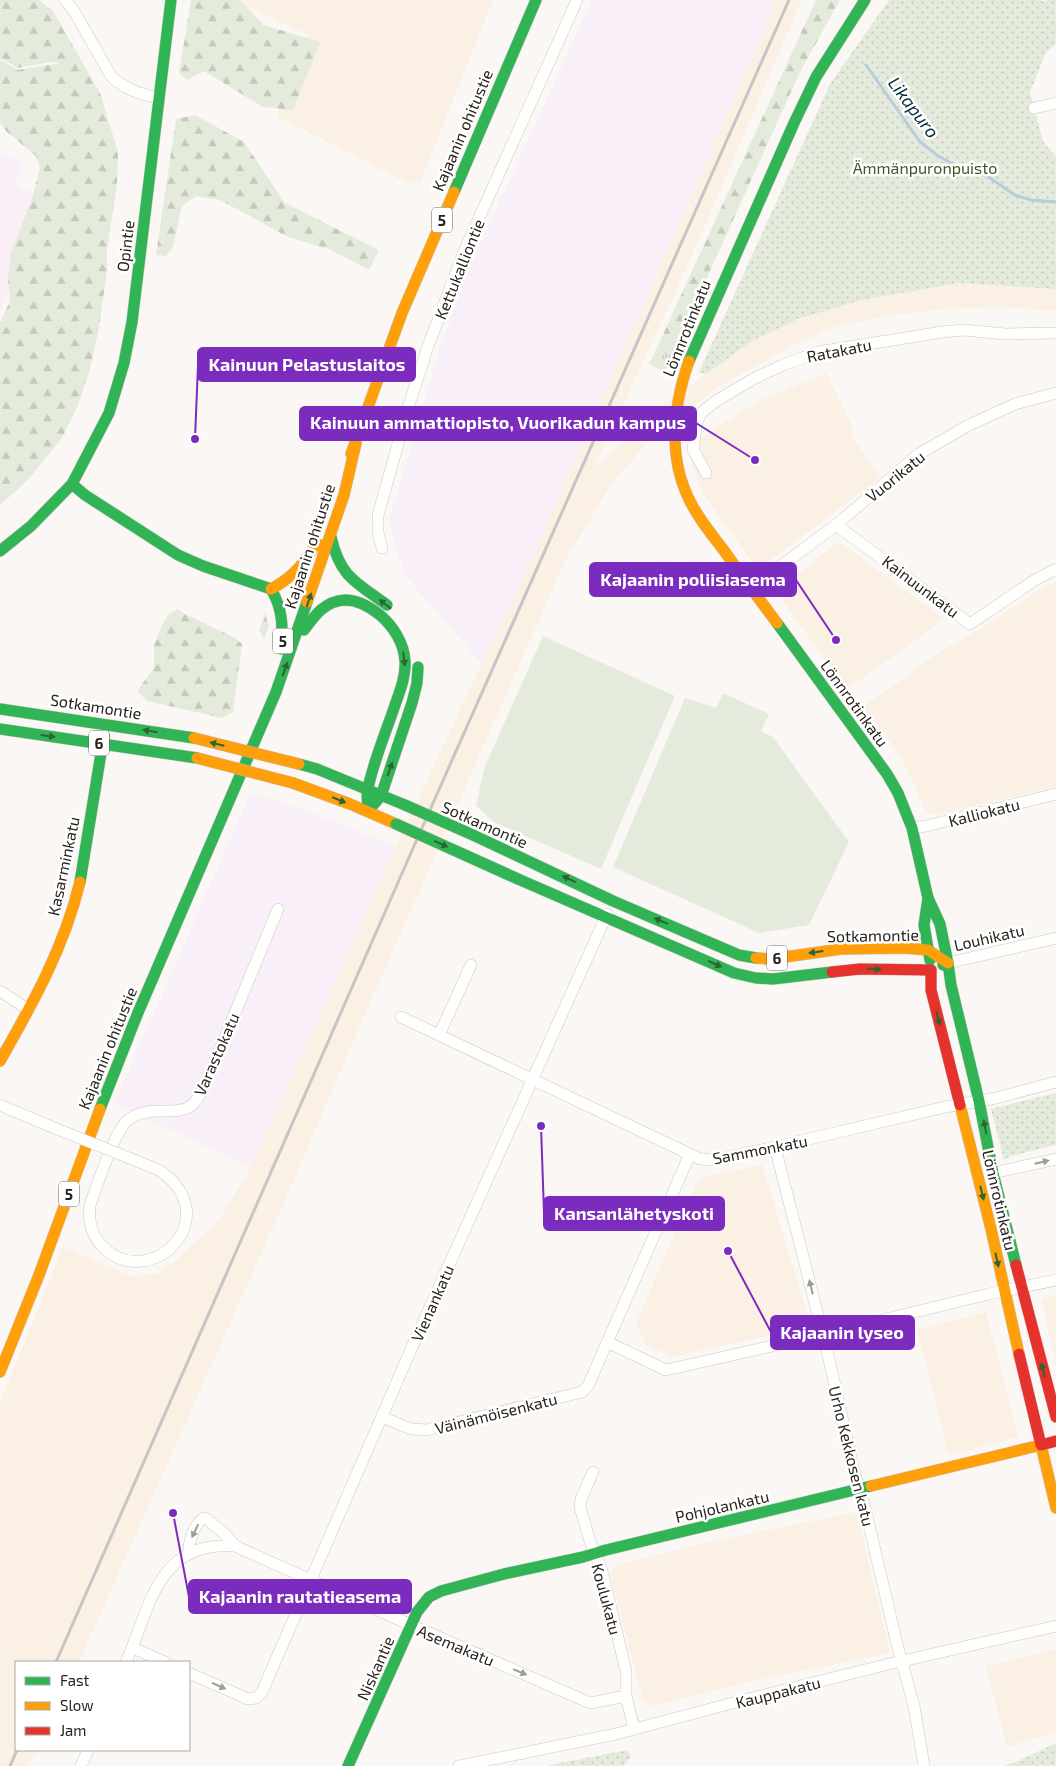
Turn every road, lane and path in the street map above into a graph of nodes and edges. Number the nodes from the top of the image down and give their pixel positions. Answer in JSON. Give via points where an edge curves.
{"nodes":[{"id":1,"x":65,"y":0,"type":"edge"},
{"id":2,"x":171,"y":0,"type":"edge"},
{"id":3,"x":536,"y":0,"type":"edge"},
{"id":4,"x":577,"y":0,"type":"edge"},
{"id":5,"x":864,"y":0,"type":"edge"},
{"id":6,"x":158,"y":98,"type":"junction"},
{"id":7,"x":1056,"y":103,"type":"edge"},
{"id":8,"x":1034,"y":108,"type":"dead end"},
{"id":9,"x":1056,"y":333,"type":"edge"},
{"id":10,"x":1056,"y":393,"type":"edge"},
{"id":11,"x":356,"y":443,"type":"junction"},
{"id":12,"x":706,"y":474,"type":"dead end"},
{"id":13,"x":72,"y":484,"type":"junction"},
{"id":14,"x":836,"y":525,"type":"junction"},
{"id":15,"x":330,"y":537,"type":"junction"},
{"id":16,"x":317,"y":543,"type":"junction"},
{"id":17,"x":382,"y":548,"type":"dead end"},
{"id":18,"x":0,"y":551,"type":"edge"},
{"id":19,"x":1056,"y":569,"type":"edge"},
{"id":20,"x":270,"y":589,"type":"junction"},
{"id":21,"x":750,"y":589,"type":"junction"},
{"id":22,"x":394,"y":611,"type":"dead end"},
{"id":23,"x":293,"y":646,"type":"junction"},
{"id":24,"x":281,"y":649,"type":"junction"},
{"id":25,"x":416,"y":655,"type":"dead end"},
{"id":26,"x":0,"y":709,"type":"edge"},
{"id":27,"x":106,"y":724,"type":"junction"},
{"id":28,"x":0,"y":729,"type":"edge"},
{"id":29,"x":254,"y":740,"type":"junction"},
{"id":30,"x":103,"y":744,"type":"junction"},
{"id":31,"x":367,"y":790,"type":"junction"},
{"id":32,"x":1056,"y":794,"type":"edge"},
{"id":33,"x":381,"y":796,"type":"junction"},
{"id":34,"x":368,"y":811,"type":"junction"},
{"id":35,"x":912,"y":828,"type":"junction"},
{"id":36,"x":928,"y":898,"type":"junction"},
{"id":37,"x":613,"y":901,"type":"junction"},
{"id":38,"x":278,"y":909,"type":"dead end"},
{"id":39,"x":606,"y":917,"type":"junction"},
{"id":40,"x":1056,"y":938,"type":"edge"},
{"id":41,"x":928,"y":950,"type":"junction"},
{"id":42,"x":948,"y":963,"type":"junction"},
{"id":43,"x":471,"y":965,"type":"dead end"},
{"id":44,"x":931,"y":970,"type":"junction"},
{"id":45,"x":0,"y":991,"type":"edge"},
{"id":46,"x":29,"y":1010,"type":"junction"},
{"id":47,"x":401,"y":1017,"type":"dead end"},
{"id":48,"x":439,"y":1035,"type":"junction"},
{"id":49,"x":0,"y":1061,"type":"edge"},
{"id":50,"x":533,"y":1080,"type":"junction"},
{"id":51,"x":1056,"y":1082,"type":"edge"},
{"id":52,"x":979,"y":1101,"type":"junction"},
{"id":53,"x":960,"y":1104,"type":"junction"},
{"id":54,"x":0,"y":1105,"type":"edge"},
{"id":55,"x":775,"y":1147,"type":"junction"},
{"id":56,"x":690,"y":1154,"type":"junction"},
{"id":57,"x":1056,"y":1159,"type":"edge"},
{"id":58,"x":993,"y":1173,"type":"junction"},
{"id":59,"x":1056,"y":1280,"type":"edge"},
{"id":60,"x":1022,"y":1288,"type":"junction"},
{"id":61,"x":1004,"y":1292,"type":"junction"},
{"id":62,"x":823,"y":1334,"type":"junction"},
{"id":63,"x":607,"y":1342,"type":"junction"},
{"id":64,"x":0,"y":1372,"type":"edge"},
{"id":65,"x":1054,"y":1403,"type":"edge"},
{"id":66,"x":382,"y":1417,"type":"junction"},
{"id":67,"x":1056,"y":1417,"type":"edge"},
{"id":68,"x":1056,"y":1441,"type":"edge"},
{"id":69,"x":1041,"y":1445,"type":"junction"},
{"id":70,"x":593,"y":1472,"type":"dead end"},
{"id":71,"x":859,"y":1490,"type":"junction"},
{"id":72,"x":1056,"y":1508,"type":"edge"},
{"id":73,"x":235,"y":1546,"type":"junction"},
{"id":74,"x":595,"y":1553,"type":"junction"},
{"id":75,"x":189,"y":1554,"type":"junction"},
{"id":76,"x":311,"y":1581,"type":"junction"},
{"id":77,"x":411,"y":1625,"type":"junction"},
{"id":78,"x":1056,"y":1626,"type":"edge"},
{"id":79,"x":133,"y":1648,"type":"junction"},
{"id":80,"x":126,"y":1661,"type":"edge"},
{"id":81,"x":163,"y":1661,"type":"edge"},
{"id":82,"x":902,"y":1662,"type":"junction"},
{"id":83,"x":190,"y":1673,"type":"edge"},
{"id":84,"x":626,"y":1696,"type":"junction"},
{"id":85,"x":368,"y":1723,"type":"junction"},
{"id":86,"x":634,"y":1729,"type":"junction"},
{"id":87,"x":88,"y":1751,"type":"edge"},
{"id":88,"x":500,"y":1759,"type":"junction"},
{"id":89,"x":81,"y":1766,"type":"edge"},
{"id":90,"x":348,"y":1766,"type":"edge"},
{"id":91,"x":356,"y":1766,"type":"edge"},
{"id":92,"x":459,"y":1766,"type":"edge"},
{"id":93,"x":482,"y":1766,"type":"edge"},
{"id":94,"x":924,"y":1766,"type":"edge"}],
"edges":[{"from":1,"to":6,"type":"street","via":[[111,76],[140,94]]},
{"from":2,"to":6,"type":"main road","name":"Opintie"},
{"from":3,"to":11,"type":"main road","name":"Kajaanin ohitustie","number":"5","via":[[402,313]]},
{"from":4,"to":17,"type":"street","name":"Kettukalliontie","via":[[466,246],[428,346],[378,515]]},
{"from":5,"to":21,"type":"main road","name":"Lönnrotinkatu","via":[[816,77],[794,123],[692,352],[675,408],[673,443],[687,498]]},
{"from":6,"to":13,"type":"main road","name":"Opintie","via":[[132,322],[124,363],[109,413]]},
{"from":7,"to":8,"type":"street"},
{"from":9,"to":12,"type":"street","name":"Ratakatu","via":[[942,332],[818,352],[800,358],[756,378],[702,412],[697,421],[693,449]]},
{"from":10,"to":14,"type":"street","name":"Vuorikatu","via":[[1015,404],[967,426],[919,454]]},
{"from":11,"to":15,"type":"main road","name":"Kajaanin ohitustie","number":"5"},
{"from":11,"to":16,"type":"main road","name":"Kajaanin ohitustie","number":"5","via":[[334,491]]},
{"from":13,"to":18,"type":"main road","name":"Opintie","via":[[31,526]]},
{"from":13,"to":20,"type":"main road","via":[[178,555]]},
{"from":14,"to":19,"type":"street","name":"Kainuunkatu","via":[[970,624]]},
{"from":14,"to":21,"type":"street","name":"Vuorikatu"},
{"from":22,"to":15,"type":"main road","one_way":true,"via":[[341,569]]},
{"from":23,"to":15,"type":"main road","name":"Kajaanin ohitustie","number":"5","one_way":true},
{"from":16,"to":20,"type":"main road","via":[[297,573]]},
{"from":16,"to":24,"type":"main road","name":"Kajaanin ohitustie","number":"5"},
{"from":20,"to":24,"type":"main road","via":[[282,611]]},
{"from":21,"to":35,"type":"main road","name":"Lönnrotinkatu","via":[[887,774]]},
{"from":29,"to":23,"type":"main road","name":"Kajaanin ohitustie","number":"5","one_way":true},
{"from":23,"to":31,"type":"main road","one_way":true,"via":[[315,614],[341,600],[358,602],[375,610],[388,621],[399,640],[405,663],[403,681]]},
{"from":24,"to":29,"type":"main road","name":"Kajaanin ohitustie","number":"5"},
{"from":33,"to":25,"type":"main road","one_way":true,"via":[[412,703],[418,674]]},
{"from":26,"to":27,"type":"main road","name":"Sotkamontie","number":"6"},
{"from":27,"to":30,"type":"main road","name":"Kasarminkatu"},
{"from":31,"to":27,"type":"main road","name":"Sotkamontie","number":"6","one_way":true,"bridge":true,"via":[[299,764],[194,738]]},
{"from":28,"to":30,"type":"main road","name":"Sotkamontie","number":"6","one_way":true},
{"from":29,"to":64,"type":"main road","name":"Kajaanin ohitustie","number":"5","via":[[108,1087]]},
{"from":30,"to":34,"type":"main road","name":"Sotkamontie","number":"6","one_way":true,"bridge":true,"via":[[197,758],[293,783]]},
{"from":30,"to":46,"type":"main road","name":"Kasarminkatu","via":[[72,913],[52,966]]},
{"from":31,"to":33,"type":"main road","name":"Sotkamontie","number":"6"},
{"from":31,"to":34,"type":"main road"},
{"from":32,"to":35,"type":"street","name":"Kalliokatu"},
{"from":33,"to":34,"type":"main road"},
{"from":37,"to":33,"type":"main road","name":"Sotkamontie","number":"6","one_way":true,"bridge":true},
{"from":34,"to":39,"type":"main road","name":"Sotkamontie","number":"6","one_way":true,"bridge":true},
{"from":35,"to":36,"type":"main road","name":"Lönnrotinkatu"},
{"from":36,"to":41,"type":"main road","name":"Lönnrotinkatu","via":[[924,925]]},
{"from":36,"to":42,"type":"main road","name":"Lönnrotinkatu","via":[[940,924]]},
{"from":37,"to":39,"type":"street","name":"Vienankatu"},
{"from":41,"to":37,"type":"main road","name":"Sotkamontie","number":"6","one_way":true,"via":[[840,949],[771,959],[756,958],[739,955]]},
{"from":38,"to":54,"type":"street","name":"Varastokatu","bridge":true,"via":[[200,1095],[192,1105],[180,1110],[149,1111],[129,1119],[119,1130],[90,1205],[89,1218],[96,1241],[116,1257],[130,1262],[149,1260],[169,1251],[182,1233],[187,1208],[178,1187],[170,1178],[159,1170],[57,1129]]},
{"from":39,"to":44,"type":"main road","name":"Sotkamontie","number":"6","one_way":true,"via":[[734,973],[756,978],[860,969]]},
{"from":39,"to":50,"type":"street","name":"Vienankatu"},
{"from":40,"to":42,"type":"street","name":"Louhikatu"},
{"from":41,"to":42,"type":"main road","name":"Sotkamontie","number":"6"},
{"from":41,"to":44,"type":"main road","name":"Lönnrotinkatu"},
{"from":42,"to":44,"type":"main road","name":"Louhikatu"},
{"from":42,"to":52,"type":"main road","name":"Lönnrotinkatu"},
{"from":43,"to":48,"type":"street"},
{"from":44,"to":53,"type":"main road","name":"Lönnrotinkatu","one_way":true,"via":[[931,990]]},
{"from":45,"to":46,"type":"street"},
{"from":46,"to":49,"type":"main road","name":"Kasarminkatu"},
{"from":47,"to":48,"type":"street","name":"Sammonkatu"},
{"from":48,"to":50,"type":"street","name":"Sammonkatu"},
{"from":50,"to":56,"type":"street","name":"Sammonkatu"},
{"from":50,"to":66,"type":"street","name":"Vienankatu"},
{"from":51,"to":52,"type":"street","name":"Sammonkatu"},
{"from":52,"to":53,"type":"street","name":"Sammonkatu"},
{"from":58,"to":52,"type":"main road","name":"Lönnrotinkatu","one_way":true},
{"from":53,"to":55,"type":"street","name":"Sammonkatu"},
{"from":53,"to":61,"type":"main road","name":"Lönnrotinkatu","one_way":true},
{"from":55,"to":56,"type":"street","name":"Sammonkatu","via":[[714,1160]]},
{"from":62,"to":55,"type":"street","name":"Urho Kekkosen katu","one_way":true},
{"from":56,"to":63,"type":"street"},
{"from":58,"to":57,"type":"street","one_way":true},
{"from":58,"to":60,"type":"main road","name":"Lönnrotinkatu"},
{"from":59,"to":60,"type":"street"},
{"from":60,"to":61,"type":"street"},
{"from":65,"to":60,"type":"main road","name":"Lönnrotinkatu","one_way":true},
{"from":61,"to":62,"type":"street"},
{"from":61,"to":69,"type":"main road","name":"Lönnrotinkatu"},
{"from":62,"to":63,"type":"street","via":[[666,1370]]},
{"from":62,"to":71,"type":"street","name":"Urho Kekkosen katu"},
{"from":63,"to":66,"type":"street","name":"Väinämöisenkatu","via":[[588,1386],[582,1392],[426,1430],[412,1429]]},
{"from":65,"to":67,"type":"main road","name":"Lönnrotinkatu"},
{"from":66,"to":76,"type":"street","name":"Vienankatu"},
{"from":68,"to":69,"type":"main road","name":"Pohjolankatu"},
{"from":69,"to":71,"type":"main road","name":"Pohjolankatu"},
{"from":69,"to":72,"type":"main road","name":"Lönnrotinkatu"},
{"from":70,"to":74,"type":"street","name":"Koulukatu","via":[[580,1507]]},
{"from":71,"to":74,"type":"main road","name":"Pohjolankatu"},
{"from":71,"to":82,"type":"street","name":"Urho Kekkosen katu"},
{"from":73,"to":75,"type":"street","name":"Asemakatu","via":[[199,1549]]},
{"from":73,"to":75,"type":"street","name":"Asemakatu","one_way":true,"via":[[203,1518],[189,1543]]},
{"from":73,"to":76,"type":"street","name":"Asemakatu"},
{"from":74,"to":77,"type":"main road","name":"Pohjolankatu","via":[[441,1591],[429,1597],[419,1608]]},
{"from":74,"to":84,"type":"street","name":"Koulukatu","via":[[626,1672]]},
{"from":75,"to":79,"type":"street","name":"Asemakatu","via":[[170,1567],[155,1590]]},
{"from":76,"to":77,"type":"street","name":"Asemakatu"},
{"from":83,"to":76,"type":"street","name":"Vienankatu","one_way":true,"via":[[248,1699],[256,1698],[262,1692]]},
{"from":77,"to":84,"type":"street","name":"Asemakatu","one_way":true,"via":[[590,1702]]},
{"from":77,"to":85,"type":"main road","name":"Niskantie"},
{"from":78,"to":82,"type":"street","name":"Kauppakatu"},
{"from":79,"to":80,"type":"street","name":"Asemakatu"},
{"from":79,"to":81,"type":"street"},
{"from":82,"to":86,"type":"street","name":"Kauppakatu"},
{"from":82,"to":94,"type":"street","name":"Urho Kekkosen katu","via":[[914,1706]]},
{"from":84,"to":86,"type":"street","name":"Koulukatu"},
{"from":85,"to":90,"type":"main road","name":"Niskantie"},
{"from":85,"to":91,"type":"main road","name":"Niskantie"},
{"from":86,"to":88,"type":"street","name":"Kauppakatu"},
{"from":87,"to":89,"type":"street"},
{"from":88,"to":92,"type":"street","name":"Kauppakatu"},
{"from":88,"to":93,"type":"street","name":"Kauppakatu"}]}
